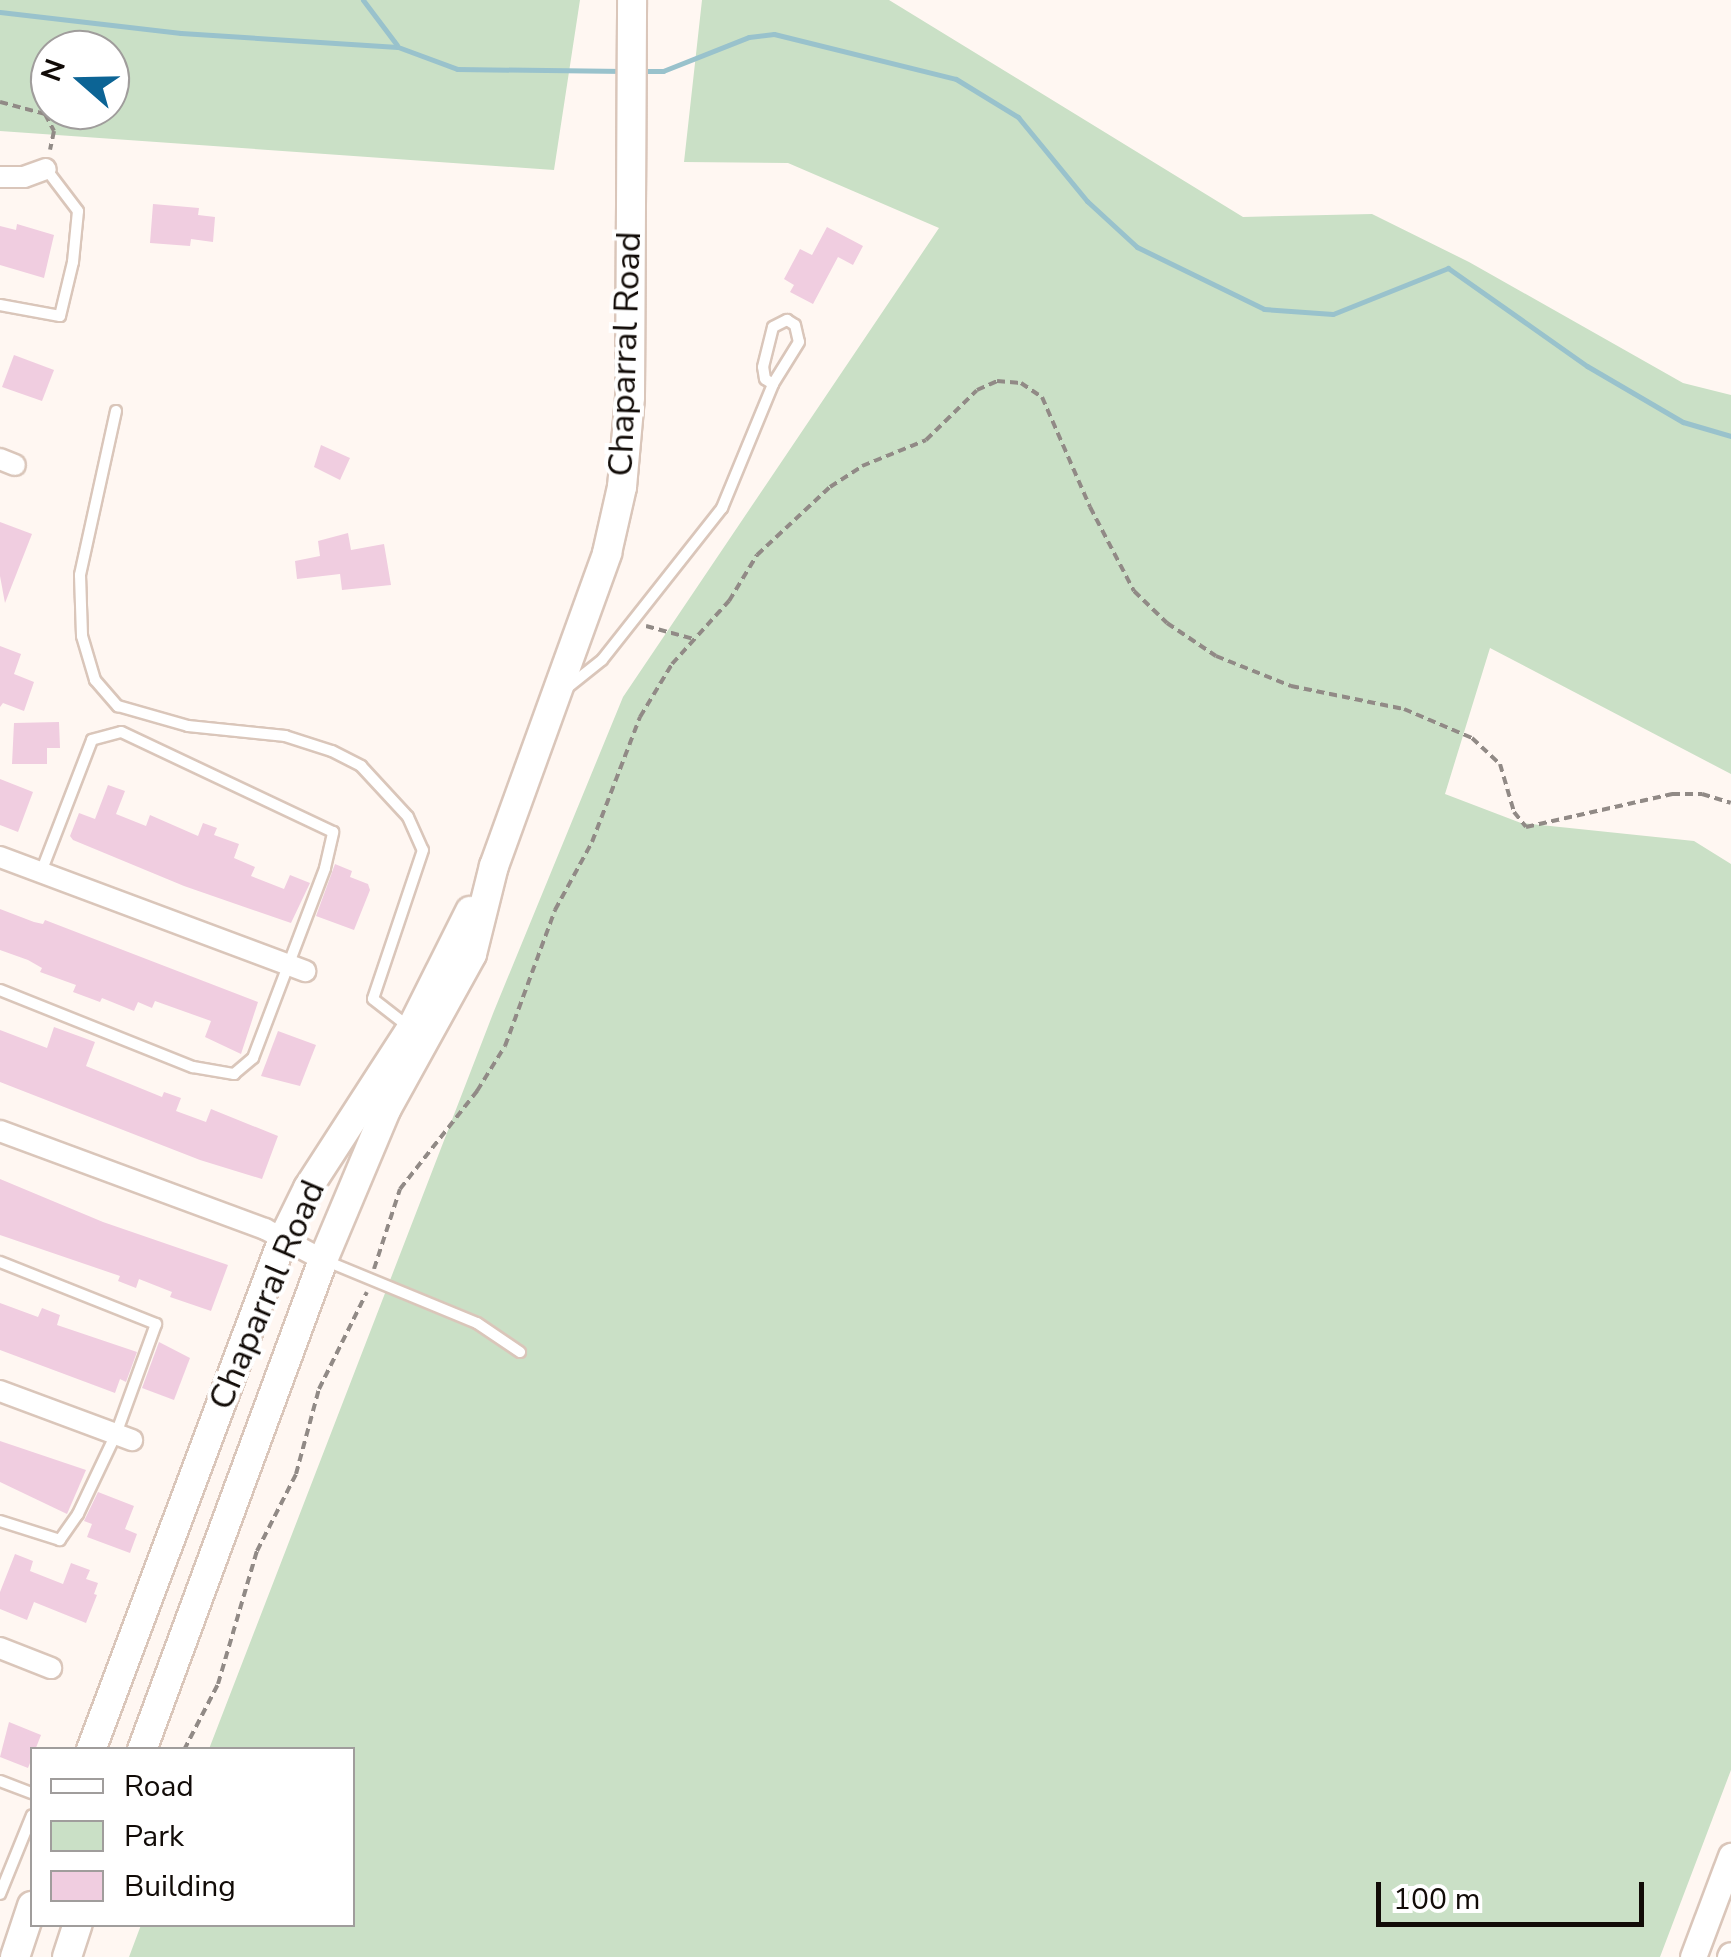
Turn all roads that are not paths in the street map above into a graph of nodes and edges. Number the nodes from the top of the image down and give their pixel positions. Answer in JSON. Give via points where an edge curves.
{"nodes":[{"id":1,"x":632,"y":0,"type":"edge"},
{"id":2,"x":46,"y":169,"type":"joint"},
{"id":3,"x":0,"y":177,"type":"edge"},
{"id":4,"x":0,"y":304,"type":"edge"},
{"id":5,"x":773,"y":384,"type":"junction"},
{"id":6,"x":116,"y":411,"type":"dead end"},
{"id":7,"x":558,"y":694,"type":"junction"},
{"id":8,"x":0,"y":857,"type":"edge"},
{"id":9,"x":41,"y":872,"type":"junction"},
{"id":10,"x":297,"y":968,"type":"junction"},
{"id":11,"x":0,"y":990,"type":"edge"},
{"id":12,"x":419,"y":1034,"type":"junction"},
{"id":13,"x":0,"y":1131,"type":"edge"},
{"id":14,"x":283,"y":1239,"type":"junction"},
{"id":15,"x":323,"y":1260,"type":"junction"},
{"id":16,"x":0,"y":1262,"type":"edge"},
{"id":17,"x":520,"y":1352,"type":"dead end"},
{"id":18,"x":0,"y":1391,"type":"edge"},
{"id":19,"x":124,"y":1438,"type":"junction"},
{"id":20,"x":0,"y":1521,"type":"edge"},
{"id":21,"x":0,"y":1648,"type":"edge"},
{"id":22,"x":51,"y":1668,"type":"dead end"},
{"id":23,"x":92,"y":1747,"type":"edge"},
{"id":24,"x":143,"y":1747,"type":"edge"},
{"id":25,"x":0,"y":1781,"type":"edge"},
{"id":26,"x":30,"y":1792,"type":"edge"},
{"id":27,"x":30,"y":1820,"type":"edge"},
{"id":28,"x":1731,"y":1856,"type":"edge"},
{"id":29,"x":0,"y":1894,"type":"edge"},
{"id":30,"x":30,"y":1912,"type":"edge"},
{"id":31,"x":77,"y":1927,"type":"edge"},
{"id":32,"x":16,"y":1957,"type":"edge"},
{"id":33,"x":67,"y":1957,"type":"edge"},
{"id":34,"x":1693,"y":1957,"type":"edge"}],
"edges":[{"from":1,"to":7,"type":"main road","name":"Chaparral Road","via":[[630,397],[622,488],[598,586]]},
{"from":2,"to":3,"type":"street","via":[[24,178]]},
{"from":2,"to":4,"type":"lane","via":[[78,211],[60,316]]},
{"from":5,"to":5,"type":"lane","via":[[765,379],[766,348],[772,327],[787,320],[796,325],[798,342]]},
{"from":5,"to":7,"type":"lane","via":[[722,508],[632,623],[576,685]]},
{"from":6,"to":12,"type":"lane","via":[[80,575],[82,636],[95,680],[118,706],[188,726],[285,736],[332,752],[361,766],[408,816],[423,850],[373,999]]},
{"from":7,"to":12,"type":"main road","name":"Chaparral Road","via":[[494,866],[472,954]]},
{"from":8,"to":9,"type":"street"},
{"from":9,"to":10,"type":"street"},
{"from":9,"to":10,"type":"lane","via":[[92,740],[121,732],[333,832]]},
{"from":10,"to":11,"type":"lane","via":[[253,1058],[234,1074],[193,1068]]},
{"from":12,"to":14,"type":"main road","name":"Chaparral Road","via":[[318,1172]]},
{"from":12,"to":15,"type":"main road","name":"Chaparral Road"},
{"from":13,"to":14,"type":"street"},
{"from":14,"to":15,"type":"street"},
{"from":14,"to":23,"type":"main road","name":"Chaparral Road"},
{"from":15,"to":17,"type":"lane","via":[[477,1323]]},
{"from":15,"to":24,"type":"main road","name":"Chaparral Road"},
{"from":16,"to":19,"type":"lane","via":[[156,1324]]},
{"from":18,"to":19,"type":"street"},
{"from":19,"to":20,"type":"lane","via":[[60,1540]]},
{"from":21,"to":22,"type":"street"},
{"from":25,"to":26,"type":"lane"},
{"from":27,"to":29,"type":"lane"},
{"from":28,"to":34,"type":"street"},
{"from":30,"to":32,"type":"main road"},
{"from":31,"to":33,"type":"main road"}]}
